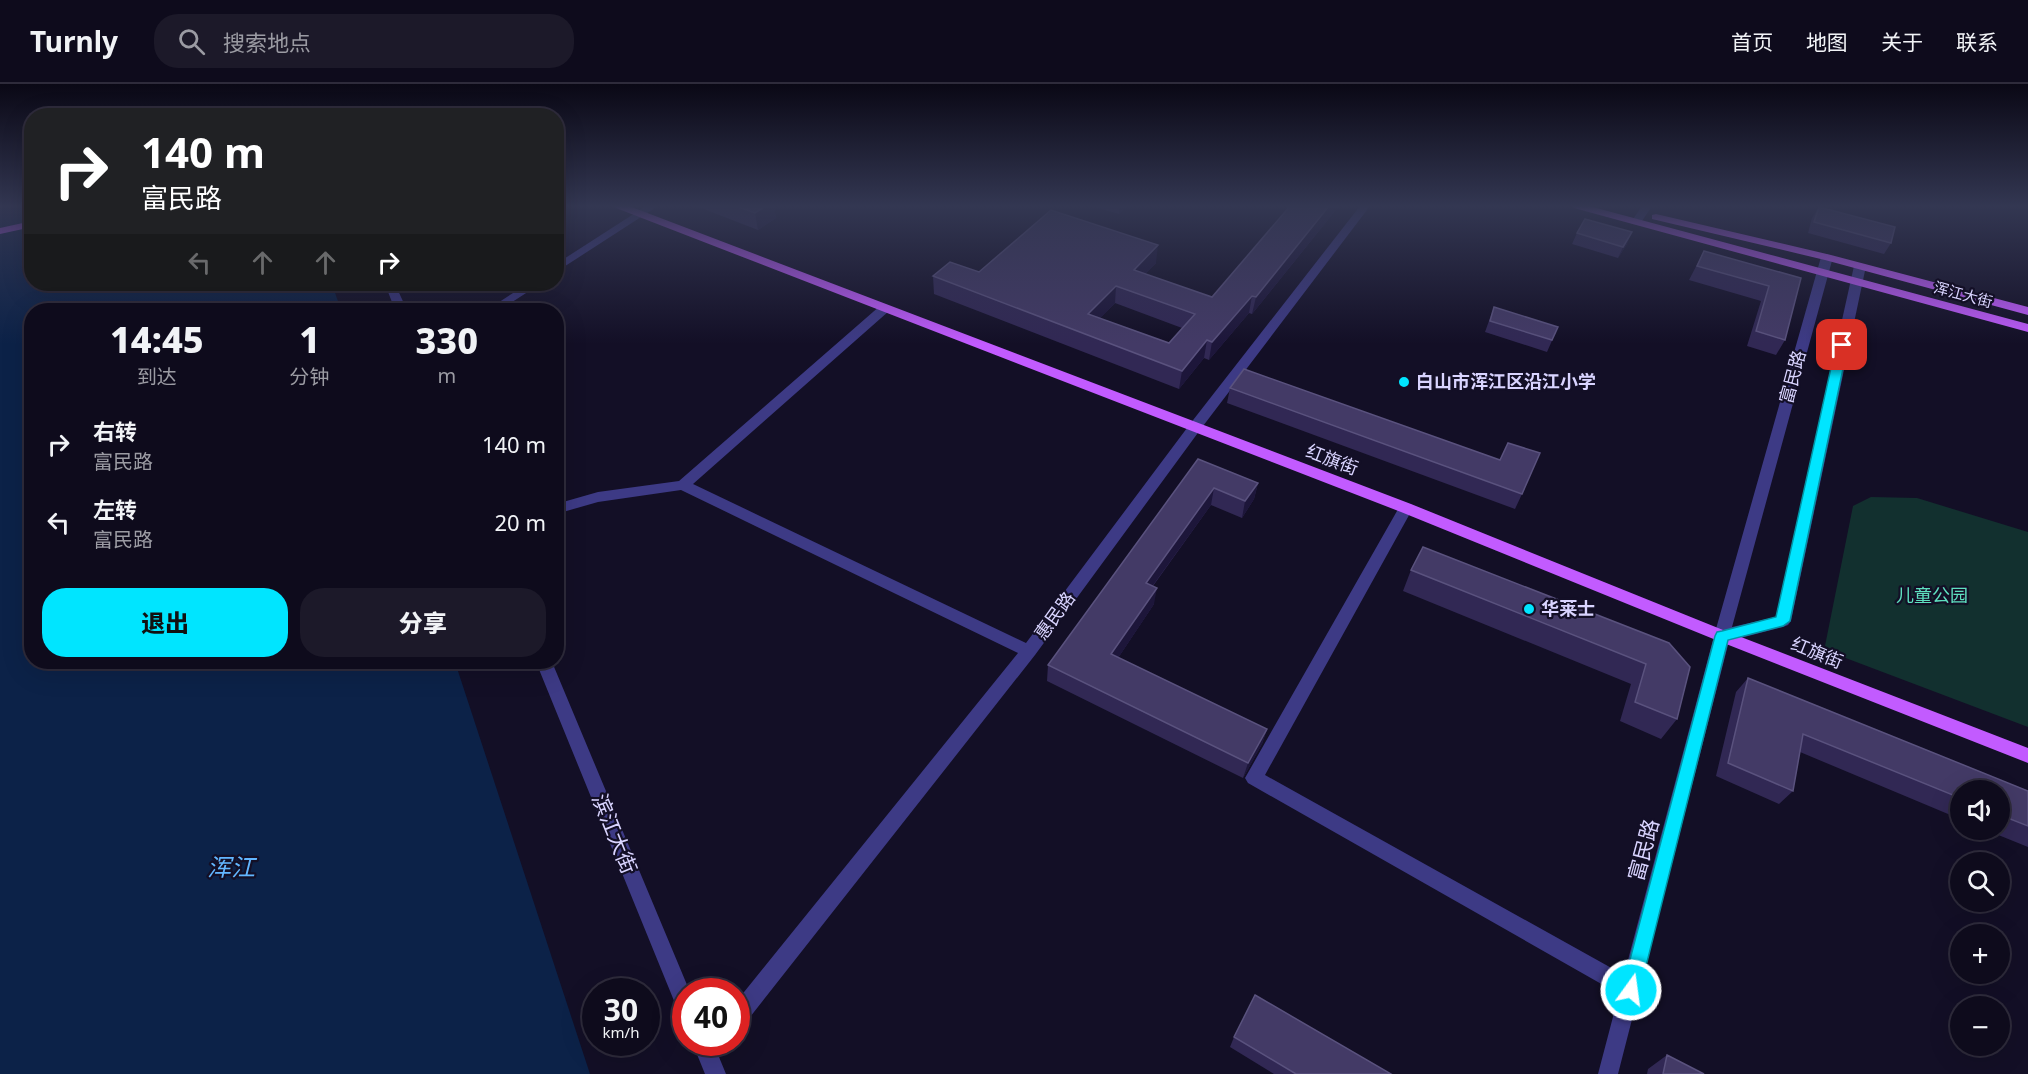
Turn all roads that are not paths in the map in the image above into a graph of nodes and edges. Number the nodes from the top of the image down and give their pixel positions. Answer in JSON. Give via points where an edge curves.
{"nodes":[{"id":1,"x":582,"y":252,"type":"edge"},
{"id":2,"x":749,"y":252,"type":"edge"},
{"id":3,"x":1329,"y":252,"type":"edge"},
{"id":4,"x":1761,"y":252,"type":"edge"},
{"id":5,"x":1806,"y":252,"type":"edge"},
{"id":6,"x":1827,"y":257,"type":"junction"},
{"id":7,"x":564,"y":264,"type":"edge"},
{"id":8,"x":1860,"y":266,"type":"junction"},
{"id":9,"x":1822,"y":272,"type":"junction"},
{"id":10,"x":1856,"y":280,"type":"junction"},
{"id":11,"x":523,"y":291,"type":"edge"},
{"id":12,"x":504,"y":303,"type":"edge"},
{"id":13,"x":885,"y":308,"type":"junction"},
{"id":14,"x":2028,"y":311,"type":"edge"},
{"id":15,"x":2028,"y":328,"type":"edge"},
{"id":16,"x":1195,"y":427,"type":"junction"},
{"id":17,"x":683,"y":485,"type":"junction"},
{"id":18,"x":1406,"y":507,"type":"junction"},
{"id":19,"x":564,"y":508,"type":"edge"},
{"id":20,"x":1722,"y":636,"type":"junction"},
{"id":21,"x":1029,"y":651,"type":"junction"},
{"id":22,"x":547,"y":669,"type":"edge"},
{"id":23,"x":2028,"y":756,"type":"edge"},
{"id":24,"x":674,"y":978,"type":"edge"},
{"id":25,"x":1631,"y":990,"type":"junction"},
{"id":26,"x":750,"y":1001,"type":"edge"},
{"id":27,"x":1608,"y":1074,"type":"edge"}],
"edges":[{"from":1,"to":7,"type":"street"},
{"from":2,"to":13,"type":"main road","name":"红旗街"},
{"from":3,"to":16,"type":"street","name":"惠民路"},
{"from":4,"to":9,"type":"main road","name":"浑江大街"},
{"from":5,"to":6,"type":"main road","name":"浑江大街"},
{"from":6,"to":8,"type":"main road","name":"浑江大街"},
{"from":6,"to":9,"type":"street","name":"富民路"},
{"from":8,"to":10,"type":"street"},
{"from":8,"to":14,"type":"main road","name":"浑江大街"},
{"from":9,"to":10,"type":"main road","name":"浑江大街"},
{"from":9,"to":20,"type":"street","name":"富民路"},
{"from":10,"to":15,"type":"main road","name":"浑江大街"},
{"from":10,"to":20,"type":"street","via":[[1783,621]]},
{"from":11,"to":12,"type":"street"},
{"from":13,"to":16,"type":"main road","name":"红旗街"},
{"from":13,"to":17,"type":"street"},
{"from":16,"to":18,"type":"main road","name":"红旗街"},
{"from":16,"to":21,"type":"street","name":"惠民路"},
{"from":17,"to":19,"type":"street","via":[[598,498]]},
{"from":17,"to":21,"type":"street"},
{"from":18,"to":20,"type":"main road","name":"红旗街"},
{"from":18,"to":25,"type":"street","via":[[1254,778]]},
{"from":20,"to":23,"type":"main road","name":"红旗街"},
{"from":20,"to":25,"type":"street","name":"富民路"},
{"from":21,"to":26,"type":"street","name":"惠民路"},
{"from":22,"to":24,"type":"street","name":"滨江大街"},
{"from":25,"to":27,"type":"street","name":"富民路"}]}
